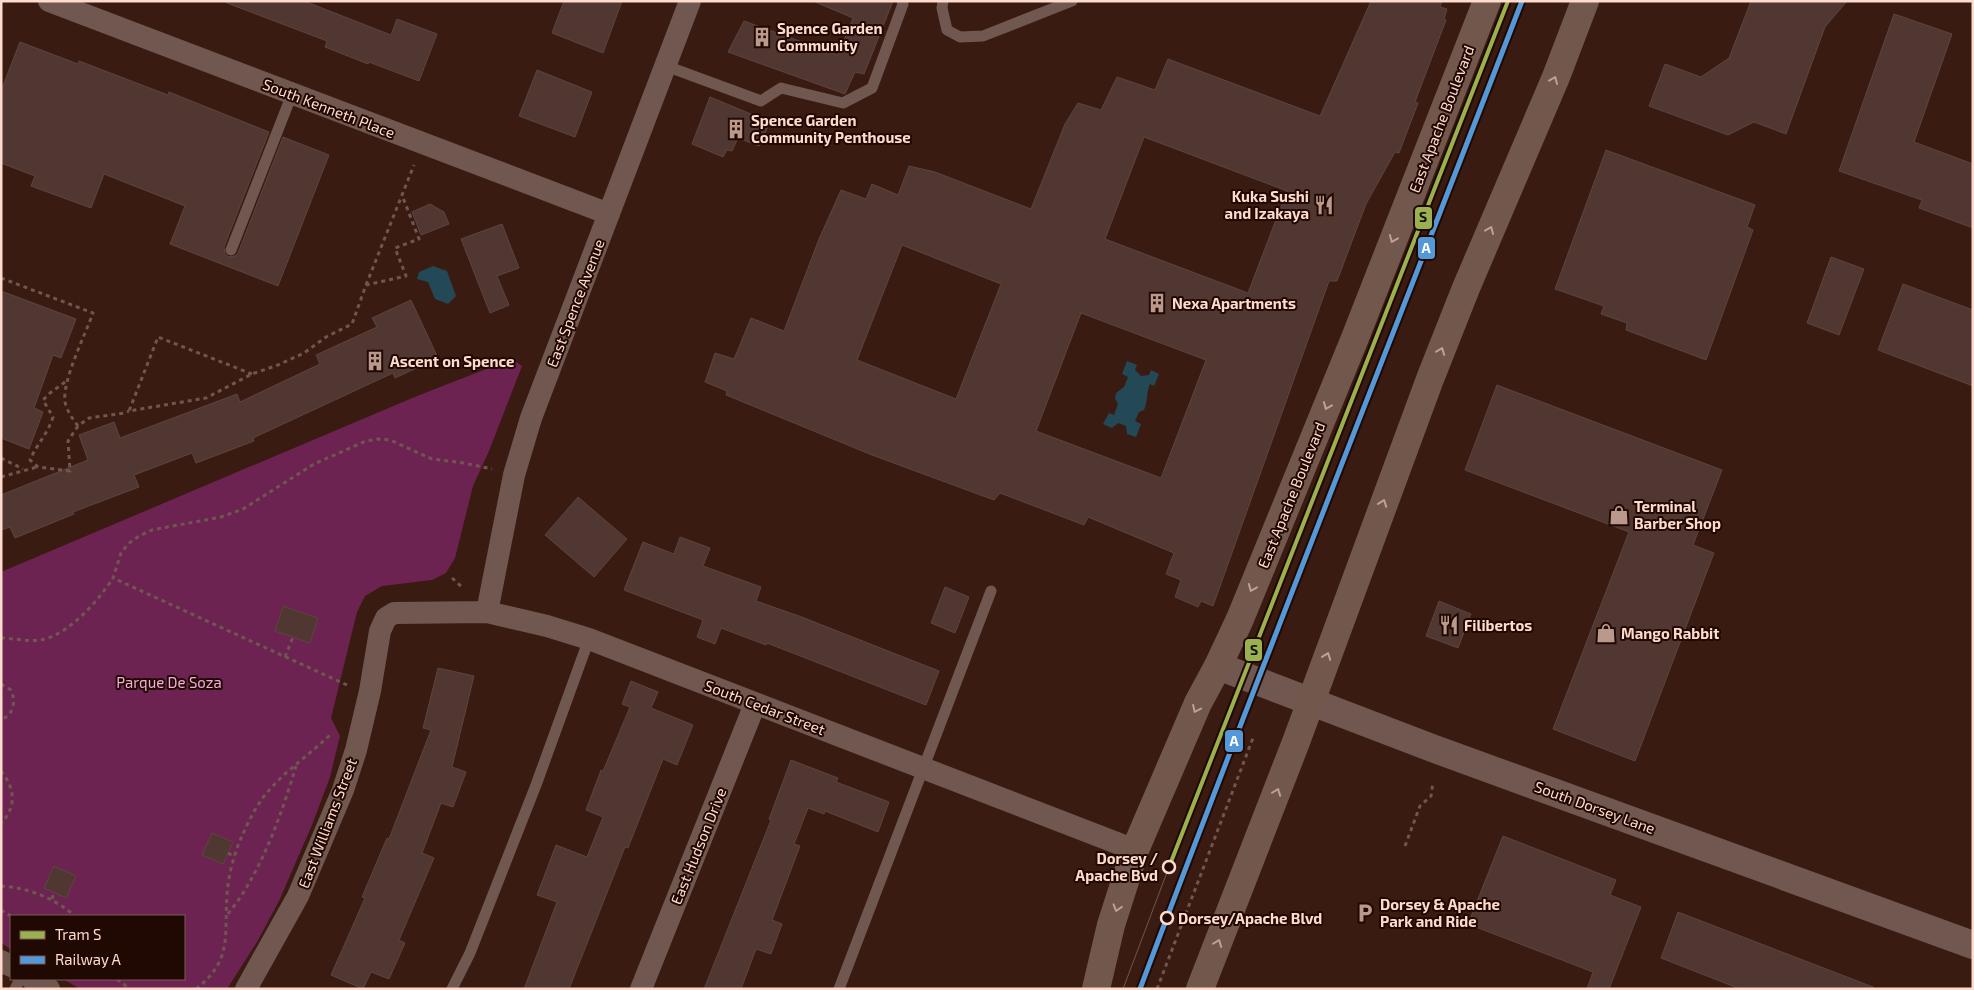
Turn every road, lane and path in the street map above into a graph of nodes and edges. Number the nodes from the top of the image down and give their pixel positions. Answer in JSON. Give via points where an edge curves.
{"nodes":[{"id":1,"x":49,"y":1,"type":"edge"},
{"id":2,"x":690,"y":1,"type":"edge"},
{"id":3,"x":902,"y":1,"type":"edge"},
{"id":4,"x":943,"y":1,"type":"edge"},
{"id":5,"x":1072,"y":1,"type":"edge"},
{"id":6,"x":1487,"y":1,"type":"edge"},
{"id":7,"x":1585,"y":1,"type":"edge"},
{"id":8,"x":666,"y":66,"type":"junction"},
{"id":9,"x":292,"y":94,"type":"junction"},
{"id":10,"x":417,"y":157,"type":"dead end"},
{"id":11,"x":402,"y":195,"type":"junction"},
{"id":12,"x":609,"y":214,"type":"junction"},
{"id":13,"x":231,"y":250,"type":"dead end"},
{"id":14,"x":1,"y":278,"type":"edge"},
{"id":15,"x":366,"y":285,"type":"junction"},
{"id":16,"x":252,"y":374,"type":"junction"},
{"id":17,"x":66,"y":382,"type":"junction"},
{"id":18,"x":129,"y":411,"type":"junction"},
{"id":19,"x":78,"y":426,"type":"junction"},
{"id":20,"x":1,"y":458,"type":"edge"},
{"id":21,"x":38,"y":466,"type":"junction"},
{"id":22,"x":24,"y":470,"type":"junction"},
{"id":23,"x":514,"y":475,"type":"junction"},
{"id":24,"x":1,"y":477,"type":"edge"},
{"id":25,"x":113,"y":578,"type":"junction"},
{"id":26,"x":452,"y":578,"type":"dead end"},
{"id":27,"x":464,"y":588,"type":"dead end"},
{"id":28,"x":991,"y":591,"type":"dead end"},
{"id":29,"x":487,"y":612,"type":"junction"},
{"id":30,"x":386,"y":618,"type":"joint"},
{"id":31,"x":1,"y":638,"type":"edge"},
{"id":32,"x":293,"y":638,"type":"dead end"},
{"id":33,"x":589,"y":639,"type":"junction"},
{"id":34,"x":285,"y":657,"type":"junction"},
{"id":35,"x":1218,"y":666,"type":"junction"},
{"id":36,"x":1,"y":684,"type":"edge"},
{"id":37,"x":370,"y":691,"type":"junction"},
{"id":38,"x":1310,"y":702,"type":"junction"},
{"id":39,"x":755,"y":704,"type":"junction"},
{"id":40,"x":1,"y":720,"type":"edge"},
{"id":41,"x":332,"y":733,"type":"dead end"},
{"id":42,"x":1253,"y":738,"type":"dead end"},
{"id":43,"x":296,"y":765,"type":"junction"},
{"id":44,"x":924,"y":768,"type":"junction"},
{"id":45,"x":1,"y":771,"type":"edge"},
{"id":46,"x":1433,"y":782,"type":"dead end"},
{"id":47,"x":1,"y":823,"type":"edge"},
{"id":48,"x":1405,"y":846,"type":"dead end"},
{"id":49,"x":1135,"y":850,"type":"junction"},
{"id":50,"x":228,"y":853,"type":"dead end"},
{"id":51,"x":235,"y":857,"type":"junction"},
{"id":52,"x":1,"y":886,"type":"edge"},
{"id":53,"x":54,"y":893,"type":"dead end"},
{"id":54,"x":52,"y":899,"type":"junction"},
{"id":55,"x":74,"y":915,"type":"edge"},
{"id":56,"x":227,"y":915,"type":"junction"},
{"id":57,"x":1973,"y":945,"type":"edge"},
{"id":58,"x":34,"y":980,"type":"edge"},
{"id":59,"x":118,"y":980,"type":"edge"},
{"id":60,"x":49,"y":989,"type":"edge"},
{"id":61,"x":130,"y":989,"type":"edge"},
{"id":62,"x":196,"y":989,"type":"edge"},
{"id":63,"x":246,"y":989,"type":"edge"},
{"id":64,"x":452,"y":989,"type":"edge"},
{"id":65,"x":641,"y":989,"type":"edge"},
{"id":66,"x":839,"y":989,"type":"edge"},
{"id":67,"x":1096,"y":989,"type":"edge"},
{"id":68,"x":1157,"y":989,"type":"edge"},
{"id":69,"x":1200,"y":989,"type":"edge"}],
"edges":[{"from":1,"to":9,"type":"street","name":"South Kenneth Place"},
{"from":2,"to":8,"type":"street","name":"East Spence Avenue"},
{"from":3,"to":8,"type":"lane","via":[[872,88],[843,103],[781,88],[761,101]]},
{"from":4,"to":5,"type":"lane","via":[[947,30],[960,37],[983,36]]},
{"from":6,"to":35,"type":"main road","name":"East Apache Boulevard","one_way":true,"via":[[1346,360]]},
{"from":38,"to":7,"type":"main road","one_way":true,"via":[[1430,379]]},
{"from":8,"to":12,"type":"street","name":"East Spence Avenue"},
{"from":9,"to":12,"type":"street","name":"South Kenneth Place"},
{"from":9,"to":13,"type":"lane"},
{"from":10,"to":11,"type":"path"},
{"from":11,"to":15,"type":"path"},
{"from":11,"to":15,"type":"path","via":[[419,239],[395,248],[406,276]]},
{"from":12,"to":23,"type":"street","name":"East Spence Avenue","via":[[531,418]]},
{"from":14,"to":17,"type":"path","via":[[93,313]]},
{"from":15,"to":16,"type":"path","via":[[352,324],[295,357]]},
{"from":16,"to":18,"type":"path","via":[[206,398]]},
{"from":16,"to":18,"type":"path","via":[[158,337]]},
{"from":17,"to":19,"type":"path","via":[[65,401],[69,415]]},
{"from":17,"to":21,"type":"path","via":[[43,400],[53,417],[30,460]]},
{"from":18,"to":19,"type":"path","via":[[89,418]]},
{"from":19,"to":21,"type":"path","via":[[68,441],[70,470]]},
{"from":20,"to":22,"type":"path"},
{"from":21,"to":22,"type":"path"},
{"from":22,"to":24,"type":"path"},
{"from":23,"to":25,"type":"path","via":[[484,466],[432,459],[390,440],[366,441],[314,464],[243,509],[138,536],[121,553]]},
{"from":23,"to":29,"type":"street","name":"East Spence Avenue"},
{"from":25,"to":31,"type":"path","via":[[88,610],[50,638]]},
{"from":25,"to":34,"type":"path"},
{"from":26,"to":27,"type":"path"},
{"from":28,"to":44,"type":"lane"},
{"from":29,"to":30,"type":"street","name":"South Cedar Street","via":[[394,613]]},
{"from":29,"to":33,"type":"street","name":"South Cedar Street"},
{"from":30,"to":37,"type":"street","name":"East Williams Street","via":[[380,631]]},
{"from":32,"to":34,"type":"path"},
{"from":33,"to":39,"type":"street","name":"South Cedar Street"},
{"from":33,"to":64,"type":"lane","via":[[536,785],[470,953]]},
{"from":34,"to":37,"type":"path","via":[[347,685]]},
{"from":35,"to":38,"type":"street","name":"South Dorsey Lane"},
{"from":35,"to":49,"type":"main road","name":"East Apache Boulevard","one_way":true,"via":[[1190,720]]},
{"from":36,"to":40,"type":"path","via":[[11,690],[14,704]]},
{"from":37,"to":63,"type":"street","name":"East Williams Street","via":[[343,790],[317,854],[298,896]]},
{"from":38,"to":57,"type":"street","name":"South Dorsey Lane"},
{"from":69,"to":38,"type":"main road","one_way":true},
{"from":39,"to":44,"type":"street","name":"South Cedar Street"},
{"from":39,"to":65,"type":"street","name":"East Hudson Drive"},
{"from":41,"to":43,"type":"path"},
{"from":42,"to":68,"type":"path"},
{"from":43,"to":51,"type":"path","via":[[271,788],[242,836]]},
{"from":43,"to":56,"type":"path","via":[[261,857],[239,900]]},
{"from":44,"to":49,"type":"street","name":"South Cedar Street"},
{"from":44,"to":66,"type":"lane"},
{"from":45,"to":47,"type":"path","via":[[12,789],[13,804]]},
{"from":46,"to":48,"type":"path","via":[[1431,796],[1420,806]]},
{"from":49,"to":67,"type":"main road","name":"East Apache Boulevard","one_way":true},
{"from":50,"to":51,"type":"path"},
{"from":51,"to":56,"type":"path","via":[[227,894]]},
{"from":52,"to":54,"type":"path"},
{"from":53,"to":54,"type":"path"},
{"from":54,"to":55,"type":"path"},
{"from":56,"to":62,"type":"path","via":[[226,937],[218,966]]},
{"from":58,"to":60,"type":"street"},
{"from":59,"to":61,"type":"path"}]}
